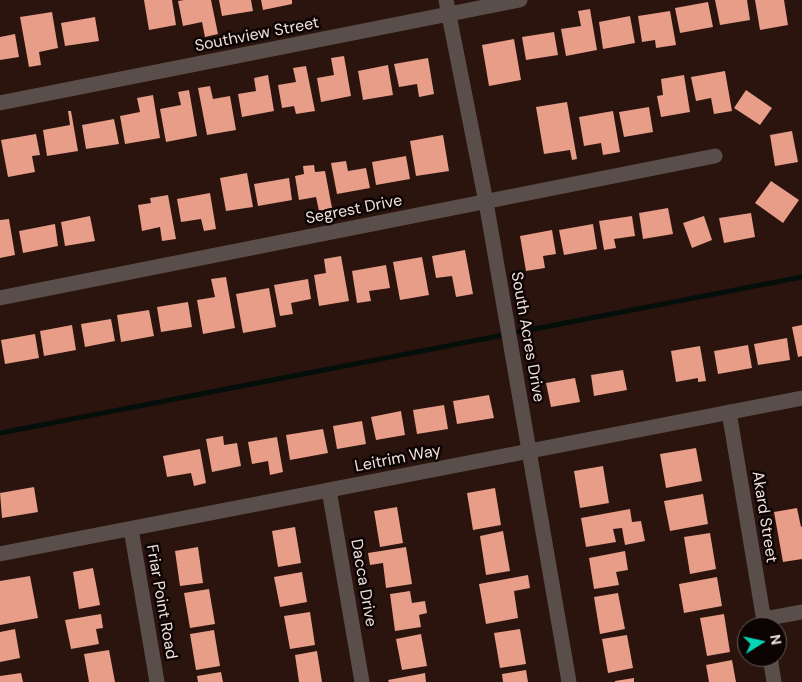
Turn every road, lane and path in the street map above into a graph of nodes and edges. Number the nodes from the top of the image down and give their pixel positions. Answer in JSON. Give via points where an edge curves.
{"nodes":[{"id":1,"x":520,"y":0,"type":"edge"},
{"id":2,"x":447,"y":7,"type":"edge"},
{"id":3,"x":0,"y":103,"type":"edge"},
{"id":4,"x":716,"y":156,"type":"dead end"},
{"id":5,"x":486,"y":202,"type":"junction"},
{"id":6,"x":0,"y":298,"type":"edge"},
{"id":7,"x":802,"y":398,"type":"edge"},
{"id":8,"x":729,"y":412,"type":"junction"},
{"id":9,"x":530,"y":451,"type":"junction"},
{"id":10,"x":329,"y":490,"type":"junction"},
{"id":11,"x":131,"y":529,"type":"junction"},
{"id":12,"x":0,"y":554,"type":"edge"},
{"id":13,"x":802,"y":610,"type":"edge"},
{"id":14,"x":763,"y":617,"type":"edge"},
{"id":15,"x":782,"y":617,"type":"edge"},
{"id":16,"x":772,"y":667,"type":"edge"},
{"id":17,"x":157,"y":682,"type":"edge"},
{"id":18,"x":362,"y":682,"type":"edge"},
{"id":19,"x":569,"y":682,"type":"edge"},
{"id":20,"x":774,"y":682,"type":"edge"}],
"edges":[{"from":1,"to":2,"type":"street","name":"Southview Street"},
{"from":2,"to":3,"type":"street","name":"Southview Street"},
{"from":2,"to":5,"type":"street","name":"South Acres Drive"},
{"from":4,"to":5,"type":"street","name":"Segrest Drive"},
{"from":5,"to":6,"type":"street","name":"Segrest Drive"},
{"from":5,"to":9,"type":"street","name":"South Acres Drive"},
{"from":7,"to":8,"type":"street","name":"Leitrim Way"},
{"from":8,"to":9,"type":"street","name":"Leitrim Way"},
{"from":8,"to":14,"type":"street","name":"Akard Street"},
{"from":9,"to":10,"type":"street","name":"Leitrim Way"},
{"from":9,"to":19,"type":"street","name":"South Acres Drive"},
{"from":10,"to":11,"type":"street","name":"Leitrim Way"},
{"from":10,"to":18,"type":"street","name":"Dacca Drive"},
{"from":11,"to":12,"type":"street","name":"Leitrim Way"},
{"from":11,"to":17,"type":"street","name":"Friar Point Road"},
{"from":13,"to":15,"type":"street"},
{"from":16,"to":20,"type":"street"}]}
